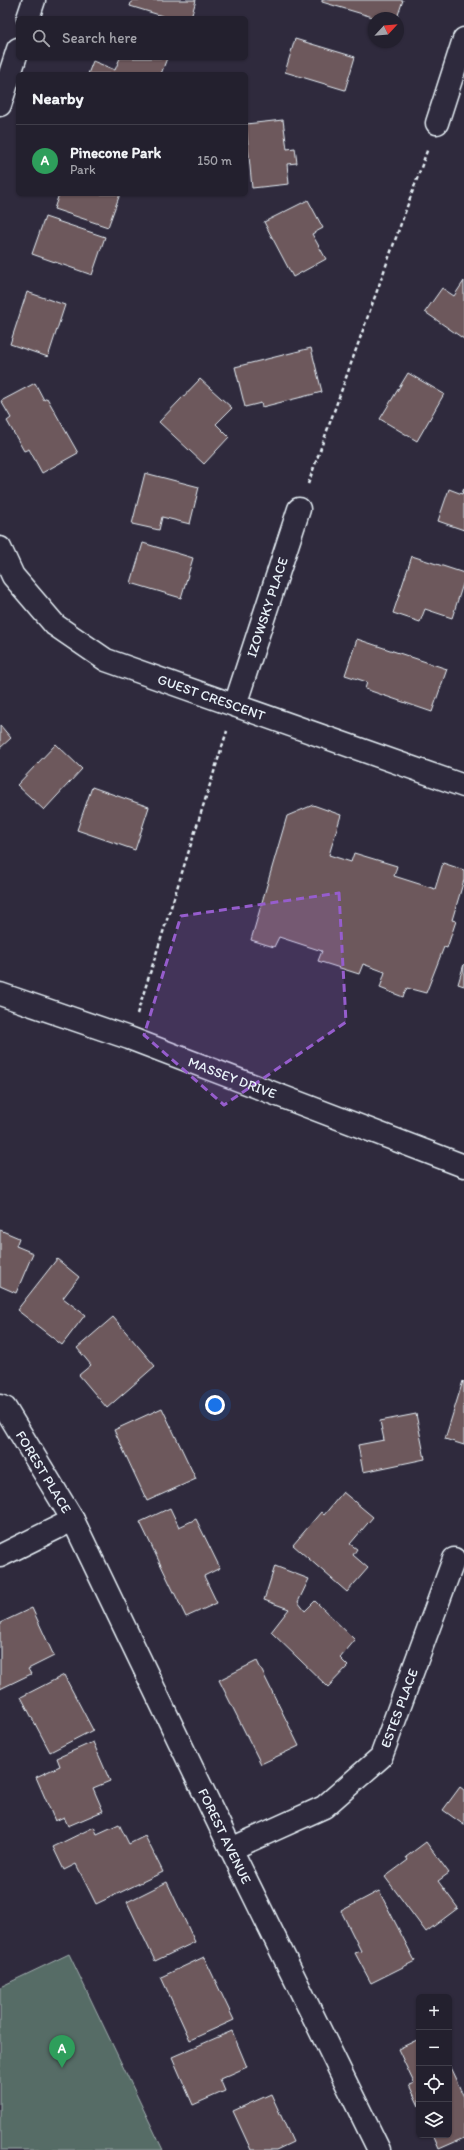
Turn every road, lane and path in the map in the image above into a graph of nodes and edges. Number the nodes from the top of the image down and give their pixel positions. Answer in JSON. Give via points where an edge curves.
{"nodes":[{"id":1,"x":34,"y":0,"type":"edge"},
{"id":2,"x":29,"y":16,"type":"edge"},
{"id":3,"x":464,"y":39,"type":"edge"},
{"id":4,"x":16,"y":55,"type":"edge"},
{"id":5,"x":0,"y":105,"type":"edge"},
{"id":6,"x":437,"y":123,"type":"joint"},
{"id":7,"x":299,"y":509,"type":"joint"},
{"id":8,"x":0,"y":548,"type":"edge"},
{"id":9,"x":235,"y":705,"type":"junction"},
{"id":10,"x":464,"y":786,"type":"edge"},
{"id":11,"x":0,"y":994,"type":"edge"},
{"id":12,"x":129,"y":1038,"type":"junction"},
{"id":13,"x":464,"y":1166,"type":"edge"},
{"id":14,"x":0,"y":1406,"type":"edge"},
{"id":15,"x":73,"y":1520,"type":"junction"},
{"id":16,"x":0,"y":1556,"type":"edge"},
{"id":17,"x":454,"y":1559,"type":"dead end"},
{"id":18,"x":231,"y":1849,"type":"junction"},
{"id":19,"x":379,"y":2150,"type":"edge"}],
"edges":[{"from":1,"to":2,"type":"street"},
{"from":3,"to":6,"type":"street"},
{"from":4,"to":5,"type":"street"},
{"from":6,"to":7,"type":"path"},
{"from":7,"to":9,"type":"street","name":"IZOWSKY PLACE"},
{"from":8,"to":9,"type":"street","name":"GUEST CRESCENT","via":[[13,576],[55,625],[106,660]]},
{"from":9,"to":10,"type":"street","name":"GUEST CRESCENT"},
{"from":9,"to":12,"type":"path"},
{"from":11,"to":12,"type":"street","name":"MASSEY DRIVE"},
{"from":12,"to":13,"type":"street","name":"MASSEY DRIVE"},
{"from":14,"to":15,"type":"street","name":"FOREST PLACE","via":[[5,1408]]},
{"from":15,"to":16,"type":"street"},
{"from":15,"to":18,"type":"street","name":"FOREST AVENUE"},
{"from":17,"to":18,"type":"street","name":"ESTES PLACE","via":[[381,1758],[324,1808]]},
{"from":18,"to":19,"type":"street","name":"FOREST AVENUE"}]}
